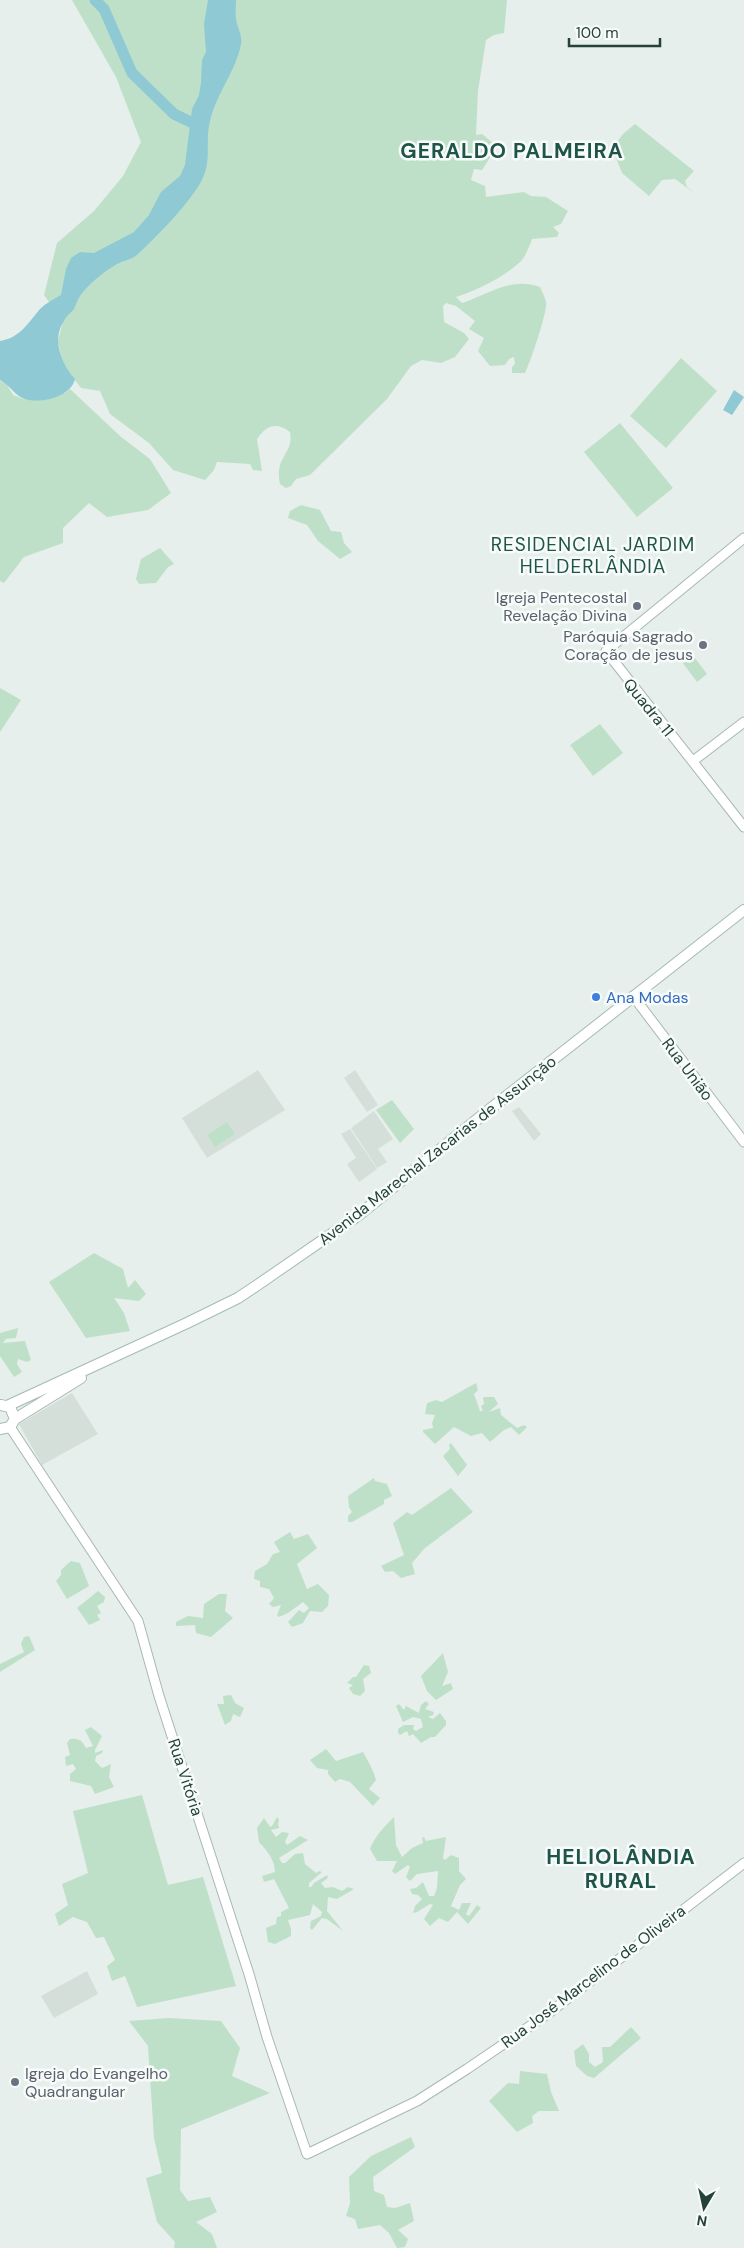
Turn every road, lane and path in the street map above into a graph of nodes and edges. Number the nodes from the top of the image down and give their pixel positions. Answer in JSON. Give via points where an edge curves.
{"nodes":[{"id":1,"x":744,"y":538,"type":"edge"},
{"id":2,"x":744,"y":722,"type":"edge"},
{"id":3,"x":693,"y":762,"type":"junction"},
{"id":4,"x":744,"y":827,"type":"edge"},
{"id":5,"x":744,"y":910,"type":"edge"},
{"id":6,"x":633,"y":996,"type":"junction"},
{"id":7,"x":744,"y":1142,"type":"edge"},
{"id":8,"x":110,"y":1360,"type":"junction"},
{"id":9,"x":4,"y":1406,"type":"edge"},
{"id":10,"x":8,"y":1425,"type":"edge"},
{"id":11,"x":744,"y":1863,"type":"edge"},
{"id":12,"x":306,"y":2154,"type":"joint"}],
"edges":[{"from":1,"to":3,"type":"street","name":"Quadra 11","via":[[606,651]]},
{"from":2,"to":3,"type":"street"},
{"from":3,"to":4,"type":"street","name":"Quadra 11"},
{"from":5,"to":6,"type":"main road","name":"Avenida Marechal Zacarias de Assunção"},
{"from":6,"to":7,"type":"street","name":"Rua União"},
{"from":6,"to":8,"type":"main road","name":"Avenida Marechal Zacarias de Assunção","via":[[352,1220],[238,1298]]},
{"from":8,"to":9,"type":"main road","name":"Avenida Marechal Zacarias de Assunção"},
{"from":8,"to":10,"type":"main road","name":"Avenida Marechal Zacarias de Assunção"},
{"from":9,"to":10,"type":"main road","via":[[13,1410]]},
{"from":10,"to":12,"type":"street","name":"Rua Vitória","via":[[138,1621],[159,1696]]},
{"from":11,"to":12,"type":"street","name":"Rua José Marcelino de Oliveira","via":[[549,2014],[467,2069],[417,2101]]}]}
